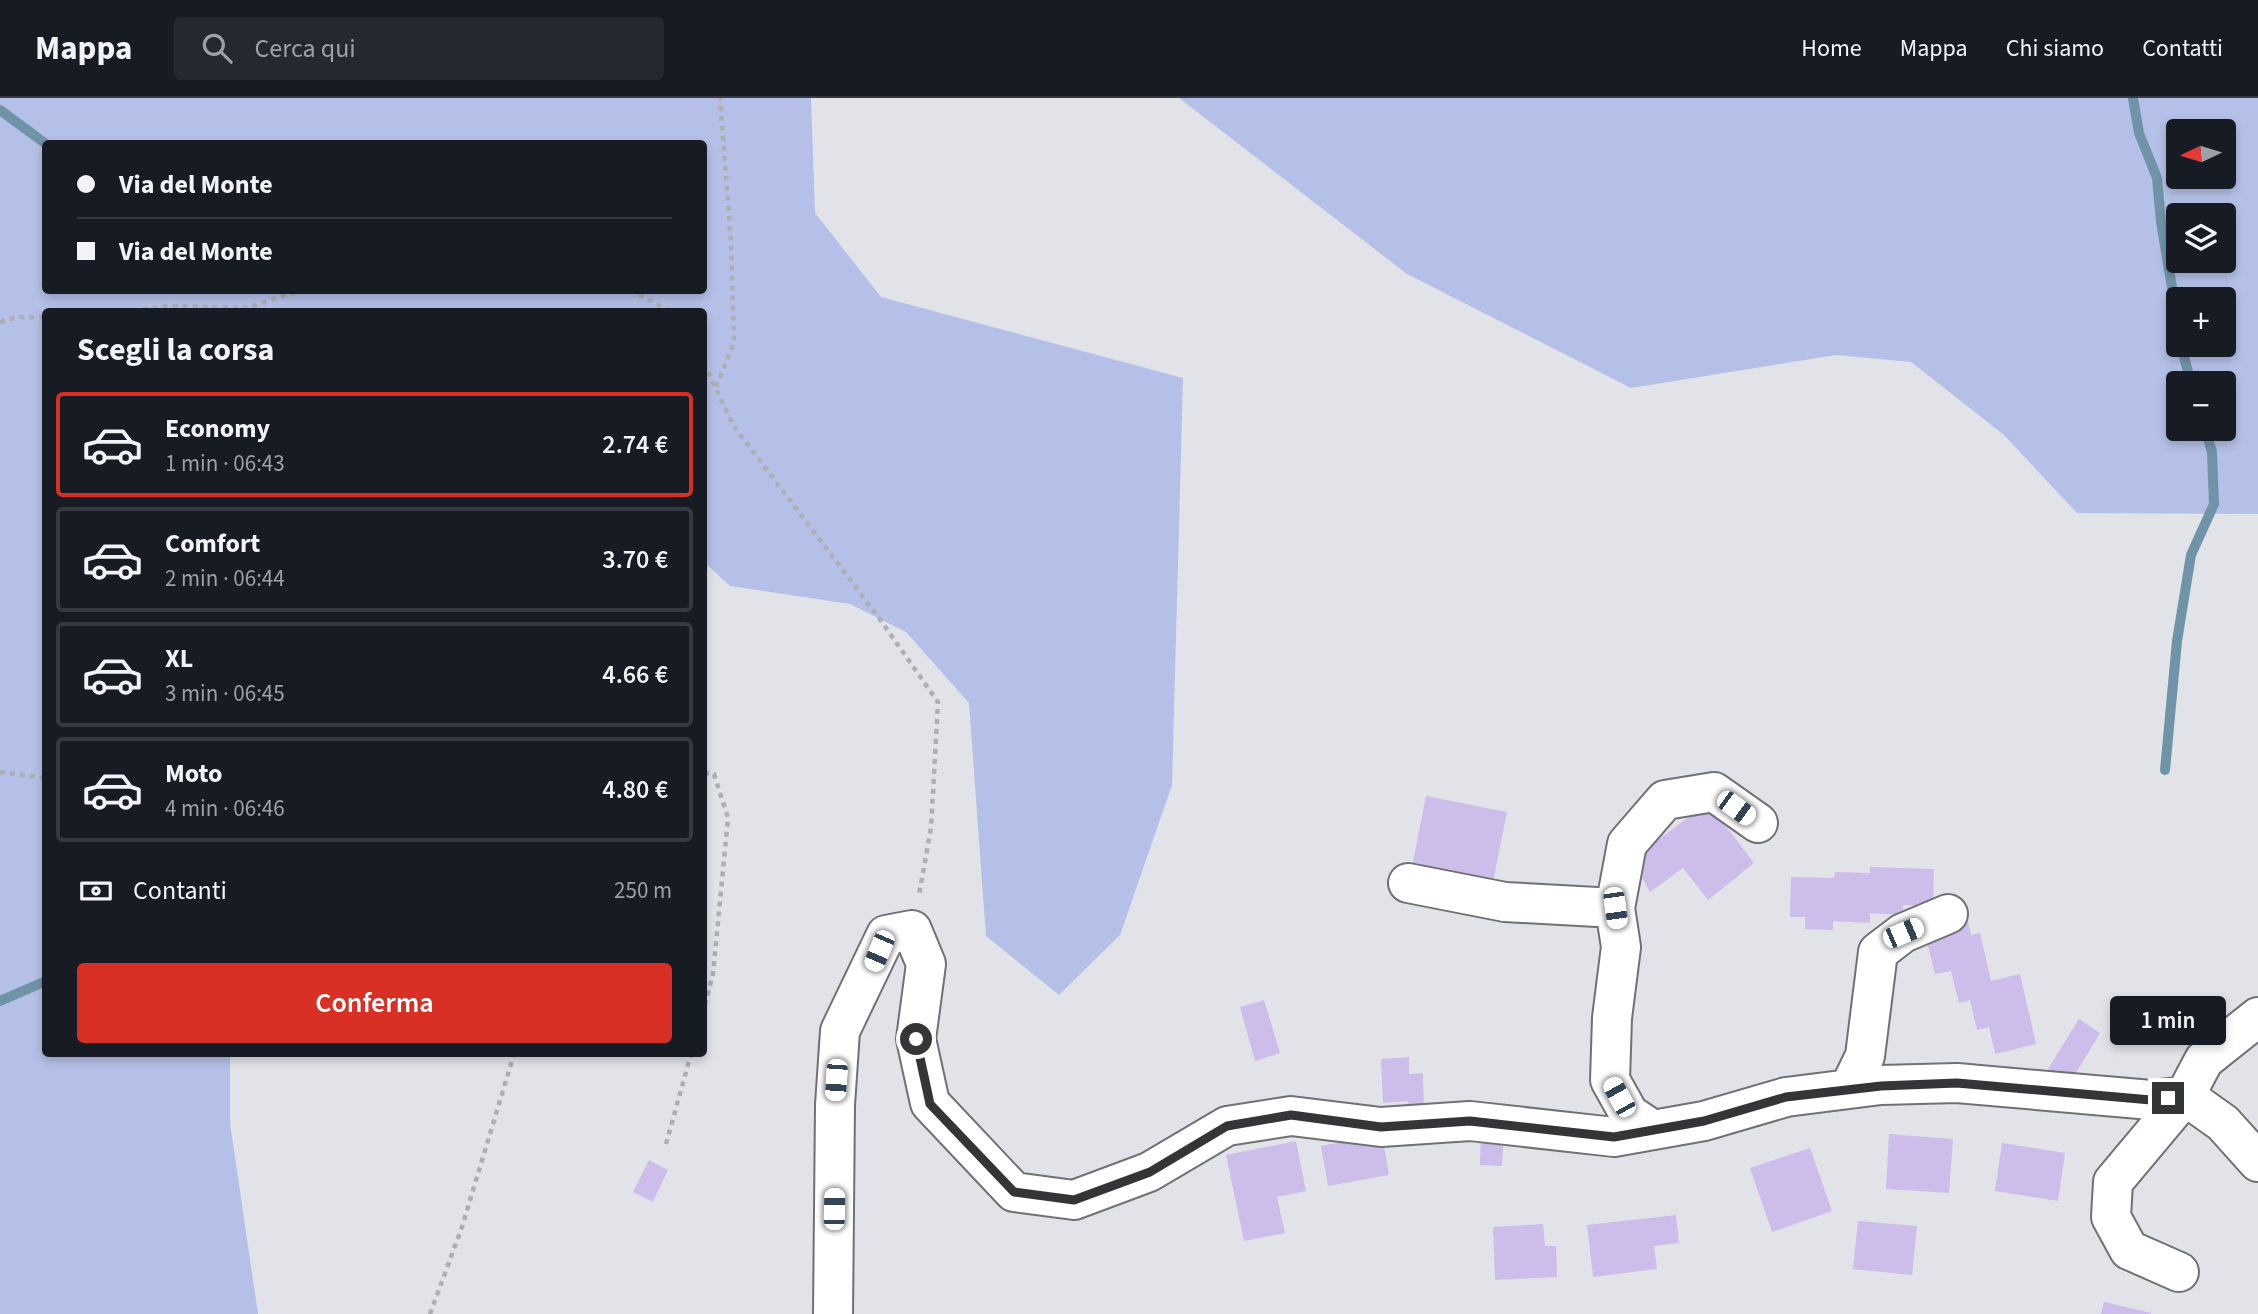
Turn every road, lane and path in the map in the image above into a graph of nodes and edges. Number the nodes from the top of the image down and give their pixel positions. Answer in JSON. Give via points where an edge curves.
{"nodes":[{"id":1,"x":720,"y":98,"type":"edge"},
{"id":2,"x":290,"y":294,"type":"edge"},
{"id":3,"x":638,"y":294,"type":"edge"},
{"id":4,"x":154,"y":308,"type":"edge"},
{"id":5,"x":247,"y":308,"type":"edge"},
{"id":6,"x":247,"y":308,"type":"edge"},
{"id":7,"x":664,"y":308,"type":"edge"},
{"id":8,"x":42,"y":317,"type":"edge"},
{"id":9,"x":0,"y":322,"type":"edge"},
{"id":10,"x":707,"y":369,"type":"edge"},
{"id":11,"x":716,"y":387,"type":"junction"},
{"id":12,"x":0,"y":772,"type":"edge"},
{"id":13,"x":707,"y":773,"type":"edge"},
{"id":14,"x":42,"y":777,"type":"edge"},
{"id":15,"x":1758,"y":823,"type":"dead end"},
{"id":16,"x":1408,"y":883,"type":"dead end"},
{"id":17,"x":1615,"y":908,"type":"junction"},
{"id":18,"x":1948,"y":914,"type":"dead end"},
{"id":19,"x":912,"y":930,"type":"junction"},
{"id":20,"x":707,"y":997,"type":"edge"},
{"id":21,"x":2258,"y":1017,"type":"edge"},
{"id":22,"x":513,"y":1057,"type":"edge"},
{"id":23,"x":690,"y":1057,"type":"edge"},
{"id":24,"x":1849,"y":1090,"type":"junction"},
{"id":25,"x":2185,"y":1096,"type":"junction"},
{"id":26,"x":1653,"y":1130,"type":"junction"},
{"id":27,"x":666,"y":1144,"type":"dead end"},
{"id":28,"x":2258,"y":1162,"type":"edge"},
{"id":29,"x":2179,"y":1272,"type":"dead end"},
{"id":30,"x":430,"y":1314,"type":"edge"},
{"id":31,"x":832,"y":1314,"type":"edge"}],
"edges":[{"from":1,"to":11,"type":"path","via":[[734,342]]},
{"from":2,"to":5,"type":"path"},
{"from":3,"to":7,"type":"path"},
{"from":4,"to":6,"type":"path"},
{"from":8,"to":9,"type":"path"},
{"from":10,"to":11,"type":"path"},
{"from":11,"to":19,"type":"path","via":[[733,425],[938,702],[931,828]]},
{"from":12,"to":14,"type":"path"},
{"from":13,"to":20,"type":"path","via":[[714,774],[728,817]]},
{"from":15,"to":17,"type":"street","via":[[1714,792],[1665,800],[1627,844]]},
{"from":16,"to":17,"type":"street","via":[[1505,902]]},
{"from":17,"to":26,"type":"street","via":[[1621,947],[1610,1080],[1629,1114]]},
{"from":18,"to":24,"type":"street","via":[[1903,933],[1878,952],[1865,1056]]},
{"from":19,"to":26,"type":"street","via":[[926,964],[916,1039],[930,1104],[1014,1192],[1074,1200],[1150,1172],[1227,1126],[1291,1115],[1381,1127],[1470,1121],[1614,1137]]},
{"from":19,"to":31,"type":"street","via":[[886,935],[840,1031]]},
{"from":21,"to":25,"type":"street","via":[[2204,1060]]},
{"from":22,"to":30,"type":"path","via":[[462,1227]]},
{"from":23,"to":27,"type":"path"},
{"from":24,"to":25,"type":"street","via":[[1957,1083],[2151,1100]]},
{"from":24,"to":26,"type":"street","via":[[1786,1097],[1704,1121]]},
{"from":25,"to":28,"type":"street","via":[[2223,1124]]},
{"from":25,"to":29,"type":"street","via":[[2113,1182],[2111,1217],[2129,1250]]}]}
